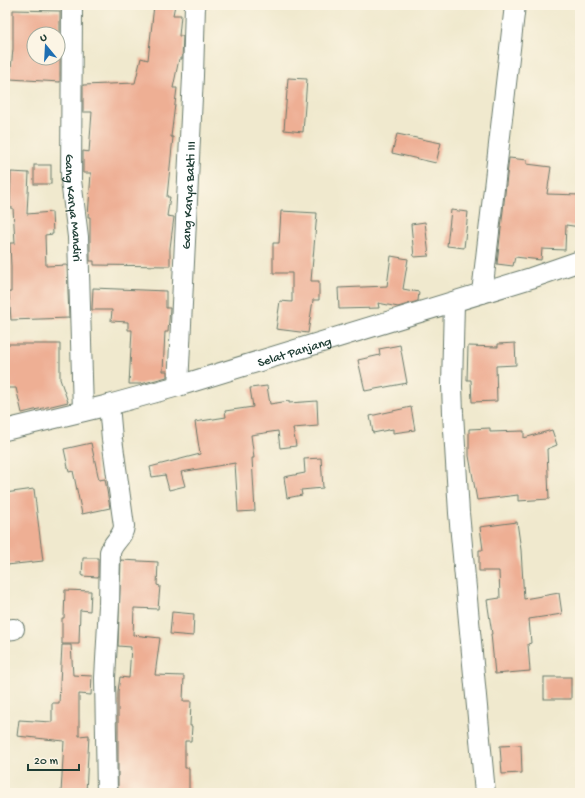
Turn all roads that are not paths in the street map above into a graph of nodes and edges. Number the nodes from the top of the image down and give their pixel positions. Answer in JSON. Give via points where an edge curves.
{"nodes":[{"id":1,"x":72,"y":5,"type":"edge"},
{"id":2,"x":195,"y":5,"type":"edge"},
{"id":3,"x":515,"y":5,"type":"edge"},
{"id":4,"x":580,"y":261,"type":"edge"},
{"id":5,"x":482,"y":293,"type":"junction"},
{"id":6,"x":454,"y":302,"type":"junction"},
{"id":7,"x":178,"y":386,"type":"junction"},
{"id":8,"x":109,"y":405,"type":"junction"},
{"id":9,"x":83,"y":411,"type":"junction"},
{"id":10,"x":5,"y":430,"type":"edge"},
{"id":11,"x":107,"y":793,"type":"edge"},
{"id":12,"x":485,"y":793,"type":"edge"}],
"edges":[{"from":1,"to":9,"type":"street","name":"Gang Karya Mandiri","via":[[71,180],[78,237]]},
{"from":2,"to":7,"type":"street","name":"Gang Karya Bakti III"},
{"from":3,"to":5,"type":"street"},
{"from":4,"to":5,"type":"street","name":"Selat Panjang"},
{"from":5,"to":6,"type":"street","name":"Selat Panjang"},
{"from":6,"to":7,"type":"street","name":"Selat Panjang"},
{"from":6,"to":12,"type":"street","via":[[452,386],[459,513]]},
{"from":7,"to":8,"type":"street","name":"Selat Panjang"},
{"from":8,"to":9,"type":"street","name":"Selat Panjang"},
{"from":8,"to":11,"type":"street","via":[[124,526],[122,536],[113,544],[110,552],[105,678]]},
{"from":9,"to":10,"type":"street","name":"Selat Panjang"}]}
